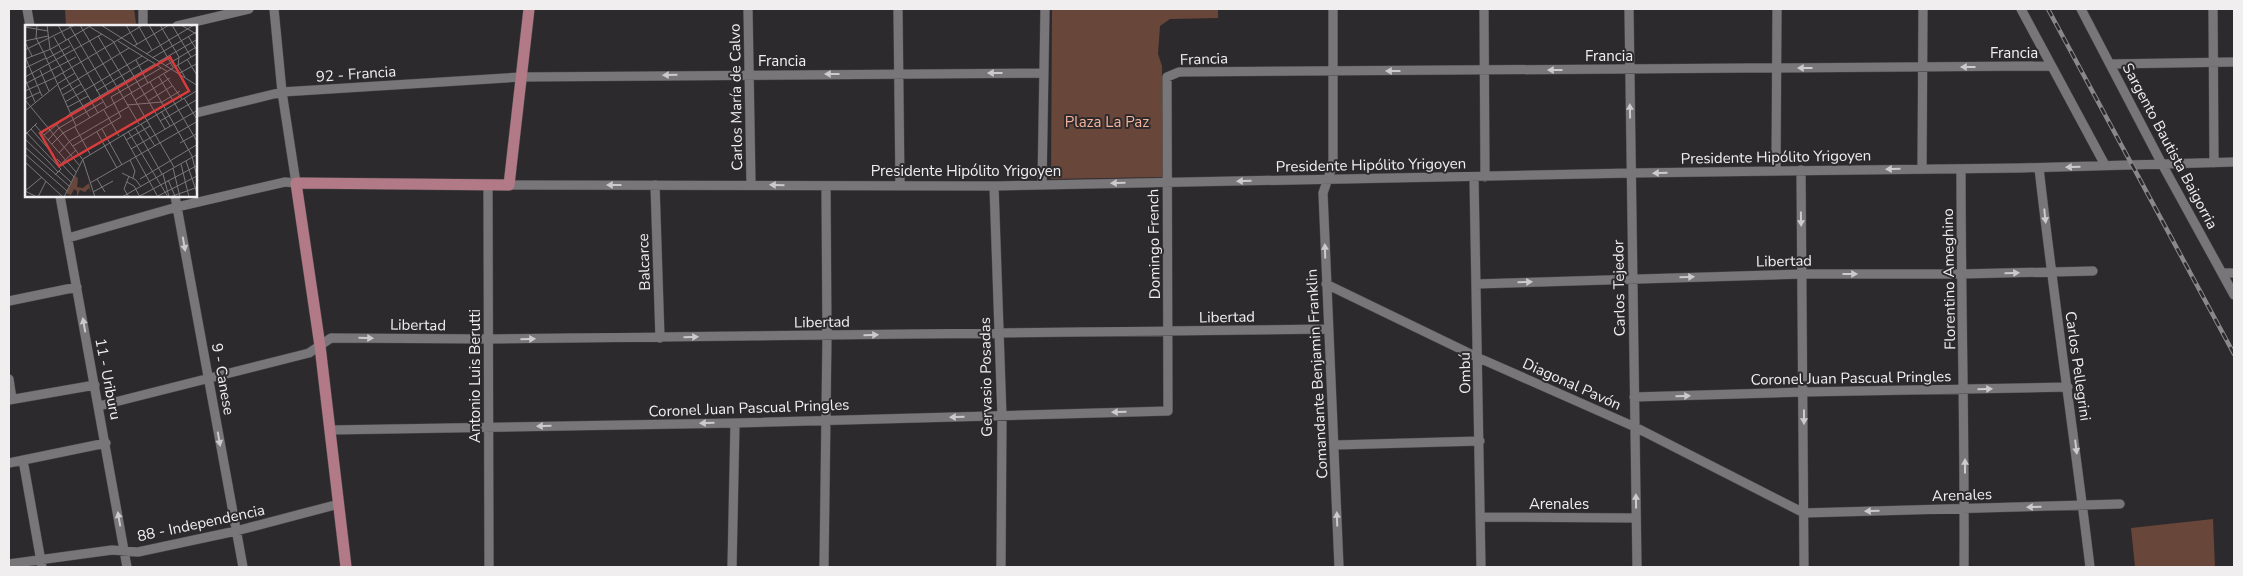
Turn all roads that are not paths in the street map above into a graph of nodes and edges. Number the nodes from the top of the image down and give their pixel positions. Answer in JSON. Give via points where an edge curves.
{"nodes":[{"id":1,"x":27,"y":9,"type":"edge"},
{"id":2,"x":142,"y":9,"type":"edge"},
{"id":3,"x":248,"y":9,"type":"edge"},
{"id":4,"x":274,"y":9,"type":"edge"},
{"id":5,"x":529,"y":9,"type":"edge"},
{"id":6,"x":748,"y":9,"type":"edge"},
{"id":7,"x":898,"y":9,"type":"edge"},
{"id":8,"x":1045,"y":9,"type":"edge"},
{"id":9,"x":1333,"y":9,"type":"edge"},
{"id":10,"x":1484,"y":9,"type":"edge"},
{"id":11,"x":1628,"y":9,"type":"edge"},
{"id":12,"x":1777,"y":9,"type":"edge"},
{"id":13,"x":1923,"y":9,"type":"edge"},
{"id":14,"x":2021,"y":9,"type":"edge"},
{"id":15,"x":2081,"y":9,"type":"edge"},
{"id":16,"x":2213,"y":9,"type":"edge"},
{"id":17,"x":30,"y":25,"type":"edge"},
{"id":18,"x":143,"y":25,"type":"edge"},
{"id":19,"x":182,"y":25,"type":"edge"},
{"id":20,"x":2213,"y":62,"type":"junction"},
{"id":21,"x":2234,"y":62,"type":"edge"},
{"id":22,"x":2111,"y":64,"type":"junction"},
{"id":23,"x":2052,"y":66,"type":"junction"},
{"id":24,"x":1923,"y":67,"type":"junction"},
{"id":25,"x":1777,"y":68,"type":"junction"},
{"id":26,"x":1630,"y":69,"type":"junction"},
{"id":27,"x":1485,"y":70,"type":"junction"},
{"id":28,"x":1333,"y":72,"type":"junction"},
{"id":29,"x":1043,"y":73,"type":"junction"},
{"id":30,"x":898,"y":74,"type":"junction"},
{"id":31,"x":750,"y":75,"type":"junction"},
{"id":32,"x":521,"y":77,"type":"junction"},
{"id":33,"x":1167,"y":77,"type":"joint"},
{"id":34,"x":282,"y":92,"type":"junction"},
{"id":35,"x":198,"y":113,"type":"edge"},
{"id":36,"x":2234,"y":162,"type":"edge"},
{"id":37,"x":2214,"y":163,"type":"junction"},
{"id":38,"x":2162,"y":164,"type":"junction"},
{"id":39,"x":2105,"y":165,"type":"junction"},
{"id":40,"x":2039,"y":168,"type":"junction"},
{"id":41,"x":1922,"y":169,"type":"junction"},
{"id":42,"x":1961,"y":169,"type":"junction"},
{"id":43,"x":1801,"y":170,"type":"junction"},
{"id":44,"x":1776,"y":171,"type":"junction"},
{"id":45,"x":1632,"y":173,"type":"junction"},
{"id":46,"x":1474,"y":177,"type":"junction"},
{"id":47,"x":1485,"y":177,"type":"junction"},
{"id":48,"x":1327,"y":180,"type":"junction"},
{"id":49,"x":1167,"y":182,"type":"junction"},
{"id":50,"x":296,"y":183,"type":"junction"},
{"id":51,"x":751,"y":184,"type":"junction"},
{"id":52,"x":488,"y":185,"type":"junction"},
{"id":53,"x":509,"y":185,"type":"junction"},
{"id":54,"x":655,"y":185,"type":"junction"},
{"id":55,"x":1042,"y":185,"type":"junction"},
{"id":56,"x":826,"y":186,"type":"junction"},
{"id":57,"x":900,"y":186,"type":"junction"},
{"id":58,"x":994,"y":186,"type":"junction"},
{"id":59,"x":60,"y":198,"type":"edge"},
{"id":60,"x":175,"y":198,"type":"edge"},
{"id":61,"x":177,"y":207,"type":"junction"},
{"id":62,"x":68,"y":238,"type":"junction"},
{"id":63,"x":2093,"y":271,"type":"dead end"},
{"id":64,"x":2050,"y":272,"type":"junction"},
{"id":65,"x":2222,"y":273,"type":"junction"},
{"id":66,"x":2234,"y":273,"type":"edge"},
{"id":67,"x":1802,"y":274,"type":"junction"},
{"id":68,"x":1961,"y":274,"type":"junction"},
{"id":69,"x":1632,"y":278,"type":"junction"},
{"id":70,"x":1326,"y":284,"type":"junction"},
{"id":71,"x":1476,"y":284,"type":"junction"},
{"id":72,"x":77,"y":287,"type":"junction"},
{"id":73,"x":2234,"y":295,"type":"edge"},
{"id":74,"x":9,"y":301,"type":"edge"},
{"id":75,"x":1328,"y":329,"type":"junction"},
{"id":76,"x":1169,"y":331,"type":"junction"},
{"id":77,"x":999,"y":333,"type":"junction"},
{"id":78,"x":827,"y":336,"type":"junction"},
{"id":79,"x":660,"y":338,"type":"junction"},
{"id":80,"x":490,"y":339,"type":"junction"},
{"id":81,"x":320,"y":346,"type":"junction"},
{"id":82,"x":1479,"y":358,"type":"junction"},
{"id":83,"x":208,"y":377,"type":"junction"},
{"id":84,"x":9,"y":379,"type":"edge"},
{"id":85,"x":95,"y":385,"type":"junction"},
{"id":86,"x":2068,"y":387,"type":"junction"},
{"id":87,"x":1964,"y":390,"type":"junction"},
{"id":88,"x":1804,"y":392,"type":"junction"},
{"id":89,"x":1634,"y":397,"type":"junction"},
{"id":90,"x":10,"y":399,"type":"edge"},
{"id":91,"x":99,"y":406,"type":"junction"},
{"id":92,"x":1168,"y":411,"type":"joint"},
{"id":93,"x":1002,"y":417,"type":"junction"},
{"id":94,"x":825,"y":419,"type":"junction"},
{"id":95,"x":735,"y":423,"type":"junction"},
{"id":96,"x":489,"y":427,"type":"junction"},
{"id":97,"x":1634,"y":427,"type":"junction"},
{"id":98,"x":330,"y":430,"type":"junction"},
{"id":99,"x":1480,"y":441,"type":"junction"},
{"id":100,"x":106,"y":443,"type":"junction"},
{"id":101,"x":1335,"y":445,"type":"junction"},
{"id":102,"x":22,"y":460,"type":"junction"},
{"id":103,"x":9,"y":462,"type":"edge"},
{"id":104,"x":339,"y":504,"type":"junction"},
{"id":105,"x":2120,"y":504,"type":"dead end"},
{"id":106,"x":2083,"y":505,"type":"junction"},
{"id":107,"x":1965,"y":508,"type":"junction"},
{"id":108,"x":1804,"y":513,"type":"junction"},
{"id":109,"x":1482,"y":517,"type":"junction"},
{"id":110,"x":1636,"y":518,"type":"junction"},
{"id":111,"x":236,"y":531,"type":"junction"},
{"id":112,"x":124,"y":551,"type":"junction"},
{"id":113,"x":41,"y":563,"type":"edge"},
{"id":114,"x":9,"y":564,"type":"edge"},
{"id":115,"x":127,"y":567,"type":"edge"},
{"id":116,"x":243,"y":567,"type":"edge"},
{"id":117,"x":346,"y":567,"type":"edge"},
{"id":118,"x":489,"y":567,"type":"edge"},
{"id":119,"x":732,"y":567,"type":"edge"},
{"id":120,"x":824,"y":567,"type":"edge"},
{"id":121,"x":1001,"y":567,"type":"edge"},
{"id":122,"x":1339,"y":567,"type":"edge"},
{"id":123,"x":1481,"y":567,"type":"edge"},
{"id":124,"x":1637,"y":567,"type":"edge"},
{"id":125,"x":1804,"y":567,"type":"edge"},
{"id":126,"x":1964,"y":567,"type":"edge"},
{"id":127,"x":2090,"y":567,"type":"edge"}],
"edges":[{"from":1,"to":17,"type":"street"},
{"from":2,"to":18,"type":"street"},
{"from":3,"to":19,"type":"street"},
{"from":4,"to":34,"type":"street"},
{"from":5,"to":32,"type":"main road"},
{"from":6,"to":31,"type":"street","name":"Carlos María de Calvo"},
{"from":7,"to":30,"type":"street"},
{"from":8,"to":29,"type":"street"},
{"from":9,"to":28,"type":"street","name":"Comandante Benjamin Franklin"},
{"from":10,"to":27,"type":"street"},
{"from":11,"to":26,"type":"street","name":"Carlos Tejedor"},
{"from":12,"to":25,"type":"street"},
{"from":13,"to":24,"type":"street"},
{"from":14,"to":23,"type":"street"},
{"from":15,"to":22,"type":"street","name":"Sargento Bautista Baigorria"},
{"from":16,"to":20,"type":"street"},
{"from":20,"to":21,"type":"street"},
{"from":20,"to":22,"type":"street"},
{"from":20,"to":37,"type":"street"},
{"from":22,"to":38,"type":"street","name":"Sargento Bautista Baigorria"},
{"from":23,"to":24,"type":"street","name":"Francia","one_way":true},
{"from":23,"to":39,"type":"street"},
{"from":24,"to":25,"type":"street","name":"Francia","one_way":true},
{"from":24,"to":41,"type":"street"},
{"from":25,"to":26,"type":"street","name":"Francia"},
{"from":25,"to":44,"type":"street"},
{"from":26,"to":27,"type":"street","name":"Francia","one_way":true},
{"from":45,"to":26,"type":"street","name":"Carlos Tejedor","one_way":true},
{"from":27,"to":28,"type":"street","name":"Francia","one_way":true},
{"from":27,"to":47,"type":"street"},
{"from":28,"to":33,"type":"street","name":"Francia","via":[[1179,72]]},
{"from":28,"to":48,"type":"street","name":"Comandante Benjamin Franklin","via":[[1333,164]]},
{"from":29,"to":30,"type":"street","name":"Francia","one_way":true},
{"from":29,"to":55,"type":"street"},
{"from":30,"to":31,"type":"street","name":"Francia","one_way":true},
{"from":30,"to":57,"type":"street"},
{"from":31,"to":32,"type":"street","name":"Francia","one_way":true},
{"from":31,"to":51,"type":"street","name":"Carlos María de Calvo"},
{"from":32,"to":34,"type":"street","name":"92 - Francia"},
{"from":32,"to":53,"type":"main road"},
{"from":33,"to":49,"type":"street","name":"Domingo French"},
{"from":34,"to":35,"type":"street","name":"92 - Francia"},
{"from":34,"to":50,"type":"street"},
{"from":36,"to":37,"type":"street","name":"Presidente Hipólito Yrigoyen"},
{"from":37,"to":38,"type":"street","name":"Presidente Hipólito Yrigoyen"},
{"from":38,"to":39,"type":"street","name":"Presidente Hipólito Yrigoyen"},
{"from":38,"to":65,"type":"street","name":"Sargento Bautista Baigorria"},
{"from":39,"to":40,"type":"street","name":"Presidente Hipólito Yrigoyen","one_way":true},
{"from":40,"to":42,"type":"street","name":"Presidente Hipólito Yrigoyen"},
{"from":40,"to":64,"type":"street","name":"Carlos Pellegrini","one_way":true},
{"from":41,"to":42,"type":"street","name":"Presidente Hipólito Yrigoyen"},
{"from":41,"to":43,"type":"street","name":"Presidente Hipólito Yrigoyen","one_way":true},
{"from":42,"to":68,"type":"street","name":"Florentino Ameghino"},
{"from":43,"to":44,"type":"street","name":"Presidente Hipólito Yrigoyen"},
{"from":43,"to":67,"type":"street","one_way":true},
{"from":44,"to":45,"type":"street","name":"Presidente Hipólito Yrigoyen","one_way":true},
{"from":45,"to":47,"type":"street","name":"Presidente Hipólito Yrigoyen"},
{"from":45,"to":69,"type":"street","name":"Carlos Tejedor"},
{"from":46,"to":47,"type":"street","name":"Presidente Hipólito Yrigoyen"},
{"from":46,"to":48,"type":"street","name":"Presidente Hipólito Yrigoyen"},
{"from":46,"to":71,"type":"street","name":"Ombú"},
{"from":48,"to":49,"type":"street","name":"Presidente Hipólito Yrigoyen","one_way":true},
{"from":70,"to":48,"type":"street","name":"Comandante Benjamin Franklin","one_way":true,"via":[[1323,193]]},
{"from":49,"to":55,"type":"street","name":"Presidente Hipólito Yrigoyen","one_way":true},
{"from":49,"to":76,"type":"street","name":"Domingo French"},
{"from":50,"to":52,"type":"main road"},
{"from":50,"to":61,"type":"street","via":[[285,182]]},
{"from":50,"to":81,"type":"main road"},
{"from":51,"to":54,"type":"street","name":"Presidente Hipólito Yrigoyen"},
{"from":56,"to":51,"type":"street","name":"Presidente Hipólito Yrigoyen","one_way":true},
{"from":52,"to":53,"type":"main road"},
{"from":52,"to":80,"type":"street","name":"Antonio Luis Berutti"},
{"from":54,"to":53,"type":"street","name":"Presidente Hipólito Yrigoyen","one_way":true},
{"from":54,"to":79,"type":"street","name":"Balcarce"},
{"from":55,"to":58,"type":"street","name":"Presidente Hipólito Yrigoyen"},
{"from":56,"to":57,"type":"street","name":"Presidente Hipólito Yrigoyen"},
{"from":56,"to":78,"type":"street"},
{"from":57,"to":58,"type":"street","name":"Presidente Hipólito Yrigoyen"},
{"from":58,"to":77,"type":"street","name":"Gervasio Posadas"},
{"from":59,"to":62,"type":"street","name":"11 - Uriburu"},
{"from":60,"to":61,"type":"street","name":"9 - Canese"},
{"from":61,"to":62,"type":"street"},
{"from":61,"to":83,"type":"street","name":"9 - Canese","one_way":true},
{"from":62,"to":72,"type":"street","name":"11 - Uriburu"},
{"from":63,"to":64,"type":"street","name":"Libertad"},
{"from":68,"to":64,"type":"street","name":"Libertad","one_way":true},
{"from":64,"to":86,"type":"street","name":"Carlos Pellegrini"},
{"from":65,"to":66,"type":"street"},
{"from":65,"to":73,"type":"street","name":"Sargento Bautista Baigorria"},
{"from":67,"to":68,"type":"street","name":"Libertad","one_way":true},
{"from":69,"to":67,"type":"street","name":"Libertad","one_way":true},
{"from":67,"to":88,"type":"street"},
{"from":68,"to":87,"type":"street","name":"Florentino Ameghino"},
{"from":71,"to":69,"type":"street","name":"Libertad","one_way":true},
{"from":69,"to":89,"type":"street","name":"Carlos Tejedor"},
{"from":70,"to":75,"type":"street","name":"Comandante Benjamin Franklin"},
{"from":70,"to":82,"type":"street","name":"Diagonal Pavón"},
{"from":71,"to":82,"type":"street","name":"Ombú"},
{"from":72,"to":74,"type":"street"},
{"from":85,"to":72,"type":"street","name":"11 - Uriburu","one_way":true},
{"from":75,"to":76,"type":"street","name":"Libertad"},
{"from":75,"to":101,"type":"street","name":"Comandante Benjamin Franklin"},
{"from":76,"to":77,"type":"street","name":"Libertad"},
{"from":76,"to":92,"type":"street","name":"Domingo French"},
{"from":78,"to":77,"type":"street","name":"Libertad","one_way":true},
{"from":77,"to":93,"type":"street","name":"Gervasio Posadas"},
{"from":79,"to":78,"type":"street","name":"Libertad","one_way":true},
{"from":78,"to":94,"type":"street"},
{"from":80,"to":79,"type":"street","name":"Libertad","one_way":true},
{"from":81,"to":80,"type":"street","name":"Libertad","one_way":true,"via":[[331,338]]},
{"from":80,"to":96,"type":"street","name":"Antonio Luis Berutti"},
{"from":81,"to":83,"type":"street","name":"Libertad","via":[[309,353]]},
{"from":81,"to":98,"type":"main road"},
{"from":82,"to":97,"type":"street","name":"Diagonal Pavón"},
{"from":82,"to":99,"type":"street","name":"Ombú"},
{"from":83,"to":91,"type":"street","name":"Libertad"},
{"from":83,"to":111,"type":"street","name":"9 - Canese","one_way":true},
{"from":84,"to":90,"type":"street"},
{"from":85,"to":90,"type":"street"},
{"from":85,"to":91,"type":"street","name":"11 - Uriburu"},
{"from":87,"to":86,"type":"street","name":"Coronel Juan Pascual Pringles","one_way":true},
{"from":86,"to":106,"type":"street","name":"Carlos Pellegrini","one_way":true},
{"from":87,"to":88,"type":"street","name":"Coronel Juan Pascual Pringles"},
{"from":107,"to":87,"type":"street","name":"Florentino Ameghino","one_way":true},
{"from":89,"to":88,"type":"street","name":"Coronel Juan Pascual Pringles","one_way":true},
{"from":88,"to":108,"type":"street","one_way":true},
{"from":89,"to":97,"type":"street","name":"Carlos Tejedor"},
{"from":91,"to":100,"type":"street","name":"11 - Uriburu"},
{"from":92,"to":93,"type":"street","name":"Coronel Juan Pascual Pringles","one_way":true},
{"from":93,"to":94,"type":"street","name":"Coronel Juan Pascual Pringles","one_way":true},
{"from":93,"to":121,"type":"street","name":"Gervasio Posadas"},
{"from":94,"to":95,"type":"street","name":"Coronel Juan Pascual Pringles"},
{"from":94,"to":120,"type":"street"},
{"from":95,"to":96,"type":"street","name":"Coronel Juan Pascual Pringles","one_way":true},
{"from":95,"to":119,"type":"street"},
{"from":96,"to":98,"type":"street","name":"Coronel Juan Pascual Pringles"},
{"from":96,"to":118,"type":"street","name":"Antonio Luis Berutti"},
{"from":97,"to":108,"type":"street","name":"Diagonal Pavón"},
{"from":110,"to":97,"type":"street","name":"Carlos Tejedor","one_way":true},
{"from":98,"to":104,"type":"main road"},
{"from":99,"to":101,"type":"street"},
{"from":99,"to":109,"type":"street","name":"Ombú"},
{"from":100,"to":102,"type":"street"},
{"from":112,"to":100,"type":"street","name":"11 - Uriburu","one_way":true},
{"from":122,"to":101,"type":"street","name":"Comandante Benjamin Franklin","one_way":true},
{"from":102,"to":103,"type":"street"},
{"from":102,"to":113,"type":"street"},
{"from":104,"to":111,"type":"street","name":"88 - Independencia"},
{"from":104,"to":117,"type":"main road"},
{"from":105,"to":106,"type":"street","name":"Arenales"},
{"from":106,"to":107,"type":"street","name":"Arenales","one_way":true},
{"from":106,"to":127,"type":"street","name":"Carlos Pellegrini"},
{"from":107,"to":108,"type":"street","name":"Arenales","one_way":true},
{"from":107,"to":126,"type":"street","name":"Florentino Ameghino"},
{"from":108,"to":125,"type":"street"},
{"from":109,"to":110,"type":"street","name":"Arenales"},
{"from":109,"to":123,"type":"street","name":"Ombú"},
{"from":110,"to":124,"type":"street","name":"Carlos Tejedor"},
{"from":111,"to":112,"type":"street","name":"88 - Independencia","via":[[138,552]]},
{"from":111,"to":116,"type":"street","name":"9 - Canese"},
{"from":112,"to":113,"type":"street","name":"88 - Independencia","via":[[112,550]]},
{"from":112,"to":115,"type":"street","name":"11 - Uriburu"},
{"from":113,"to":114,"type":"street","name":"88 - Independencia"}]}
